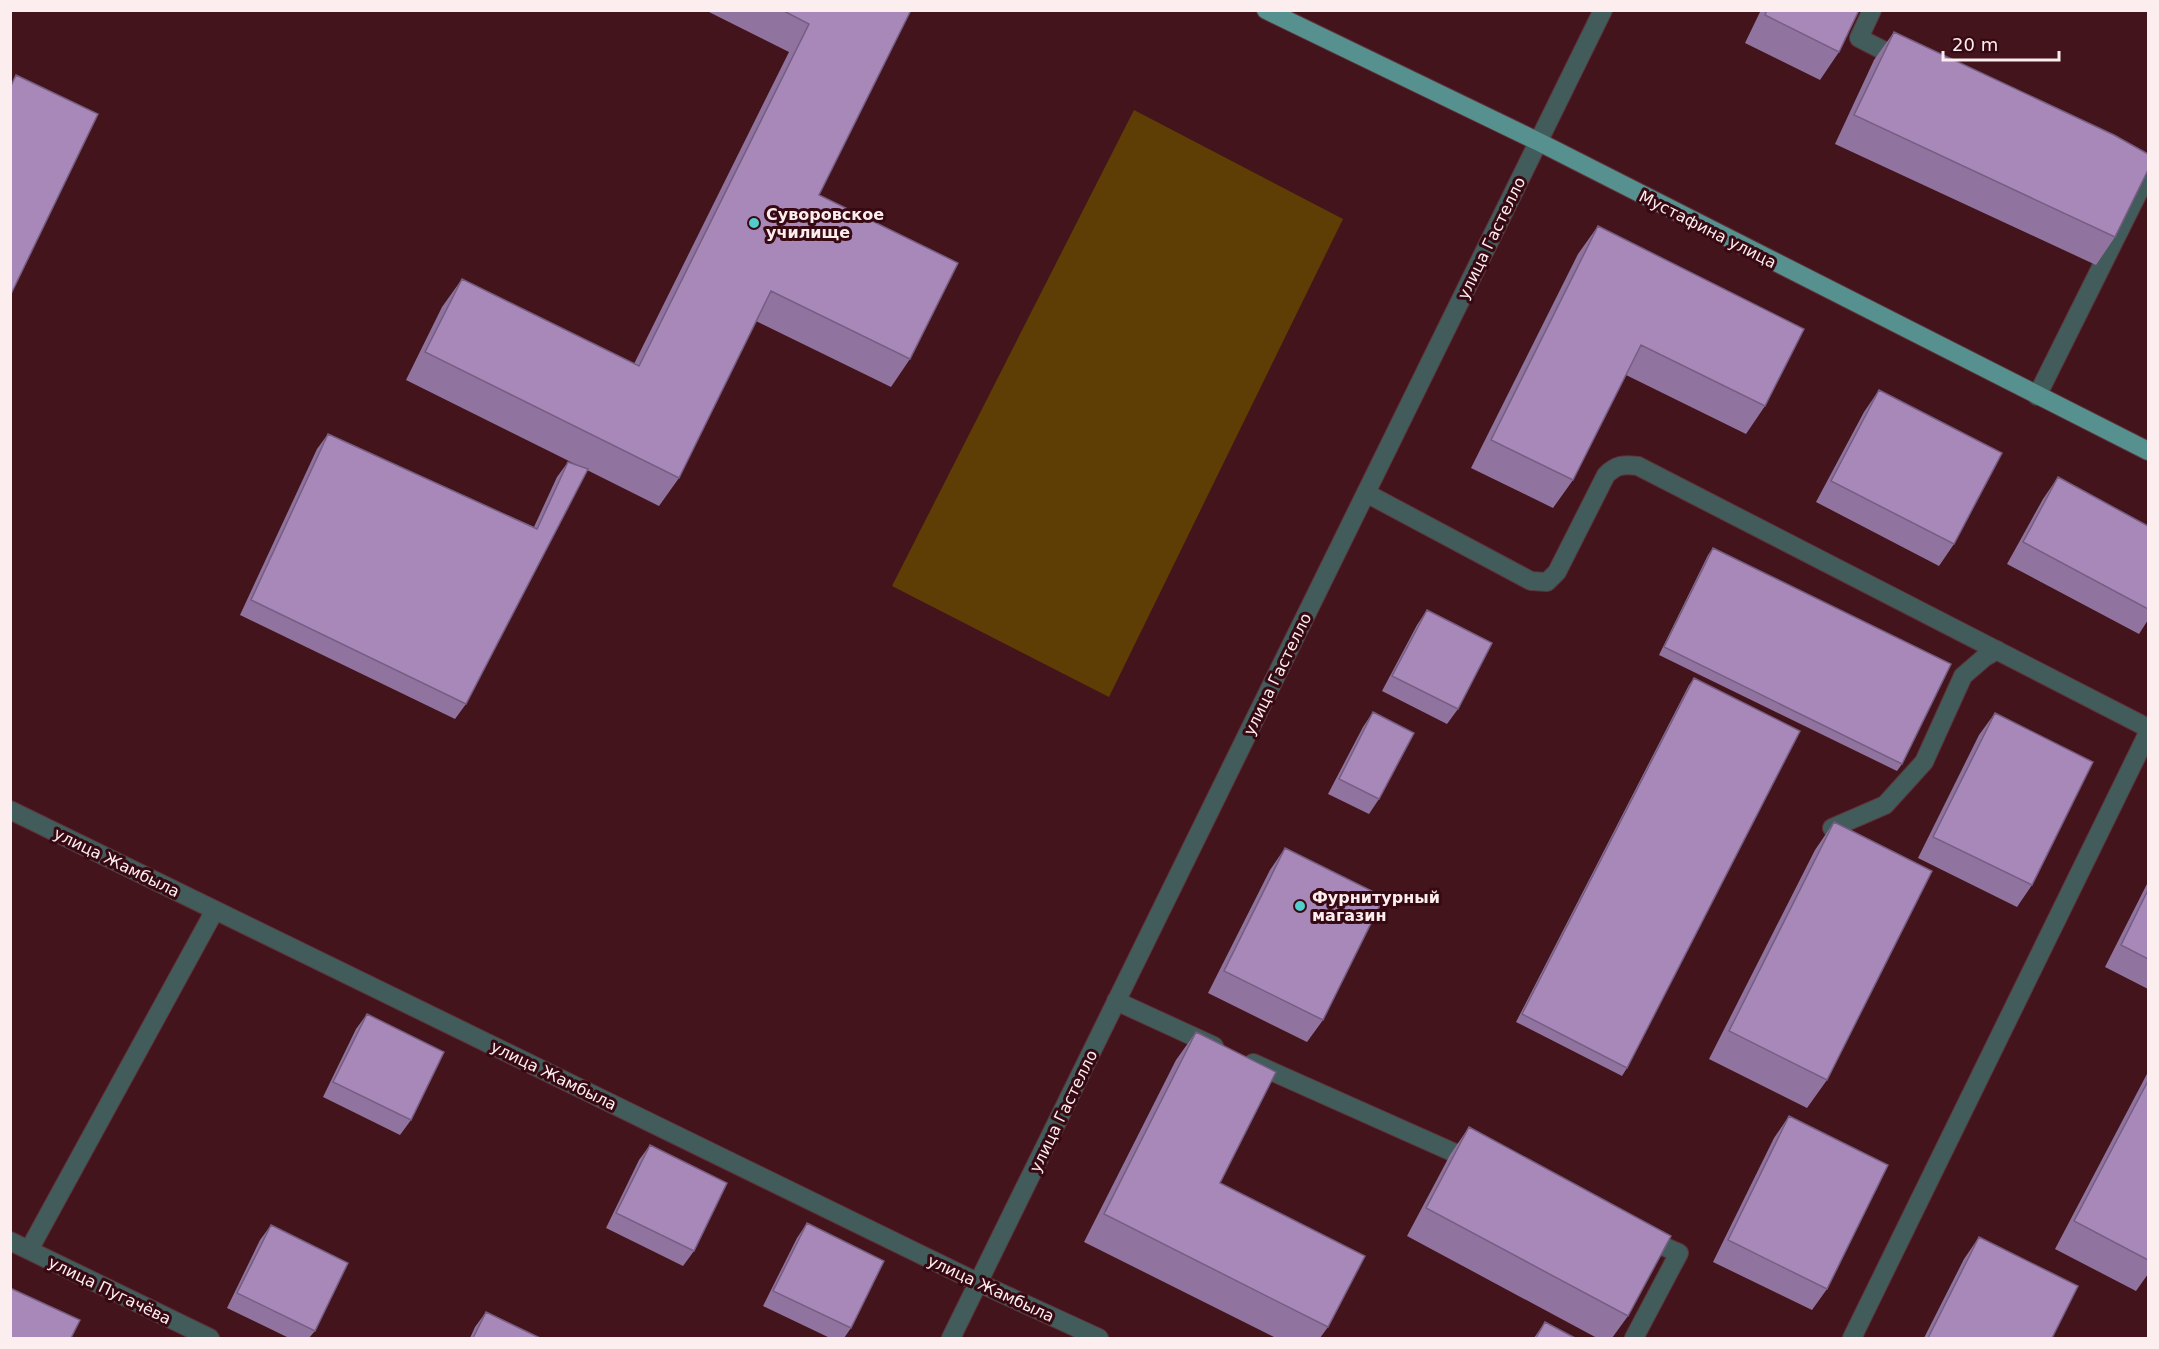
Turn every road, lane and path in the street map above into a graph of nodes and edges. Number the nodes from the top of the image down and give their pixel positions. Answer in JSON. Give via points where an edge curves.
{"nodes":[{"id":1,"x":1266,"y":10,"type":"edge"},
{"id":2,"x":1603,"y":10,"type":"edge"},
{"id":3,"x":1872,"y":10,"type":"edge"},
{"id":4,"x":1922,"y":70,"type":"edge"},
{"id":5,"x":1539,"y":142,"type":"junction"},
{"id":6,"x":2112,"y":167,"type":"edge"},
{"id":7,"x":2146,"y":178,"type":"edge"},
{"id":8,"x":2037,"y":396,"type":"junction"},
{"id":9,"x":2148,"y":451,"type":"edge"},
{"id":10,"x":1366,"y":493,"type":"junction"},
{"id":11,"x":1997,"y":650,"type":"junction"},
{"id":12,"x":2148,"y":728,"type":"edge"},
{"id":13,"x":2148,"y":733,"type":"edge"},
{"id":14,"x":10,"y":810,"type":"edge"},
{"id":15,"x":1832,"y":828,"type":"edge"},
{"id":16,"x":215,"y":910,"type":"junction"},
{"id":17,"x":1116,"y":1001,"type":"junction"},
{"id":18,"x":1495,"y":1171,"type":"edge"},
{"id":19,"x":1624,"y":1229,"type":"edge"},
{"id":20,"x":10,"y":1242,"type":"edge"},
{"id":21,"x":29,"y":1250,"type":"junction"},
{"id":22,"x":979,"y":1283,"type":"junction"},
{"id":23,"x":210,"y":1338,"type":"edge"},
{"id":24,"x":951,"y":1338,"type":"edge"},
{"id":25,"x":1099,"y":1338,"type":"edge"},
{"id":26,"x":1634,"y":1338,"type":"edge"},
{"id":27,"x":1852,"y":1338,"type":"edge"}],
"edges":[{"from":1,"to":5,"type":"main road","name":"Мустафина улица"},
{"from":2,"to":5,"type":"street","name":"улица Гастелло"},
{"from":3,"to":4,"type":"street","via":[[1859,38]]},
{"from":5,"to":8,"type":"main road","name":"Мустафина улица"},
{"from":5,"to":10,"type":"street","name":"улица Гастелло"},
{"from":6,"to":7,"type":"street"},
{"from":7,"to":8,"type":"street"},
{"from":8,"to":9,"type":"main road","name":"Мустафина улица"},
{"from":10,"to":11,"type":"street","via":[[1531,581],[1547,582],[1557,572],[1606,475],[1614,467],[1638,466]]},
{"from":10,"to":17,"type":"street","name":"улица Гастелло"},
{"from":11,"to":12,"type":"street"},
{"from":11,"to":15,"type":"street","via":[[1963,676],[1924,762],[1885,805]]},
{"from":13,"to":27,"type":"street"},
{"from":14,"to":16,"type":"street","name":"улица Жамбыла"},
{"from":16,"to":21,"type":"street"},
{"from":16,"to":22,"type":"street","name":"улица Жамбыла"},
{"from":17,"to":18,"type":"street"},
{"from":17,"to":22,"type":"street","name":"улица Гастелло"},
{"from":19,"to":26,"type":"street","via":[[1679,1253]]},
{"from":20,"to":21,"type":"street","name":"улица Пугачёва"},
{"from":21,"to":23,"type":"street","name":"улица Пугачёва"},
{"from":22,"to":24,"type":"street","name":"улица Гастелло"},
{"from":22,"to":25,"type":"street","name":"улица Жамбыла"}]}
